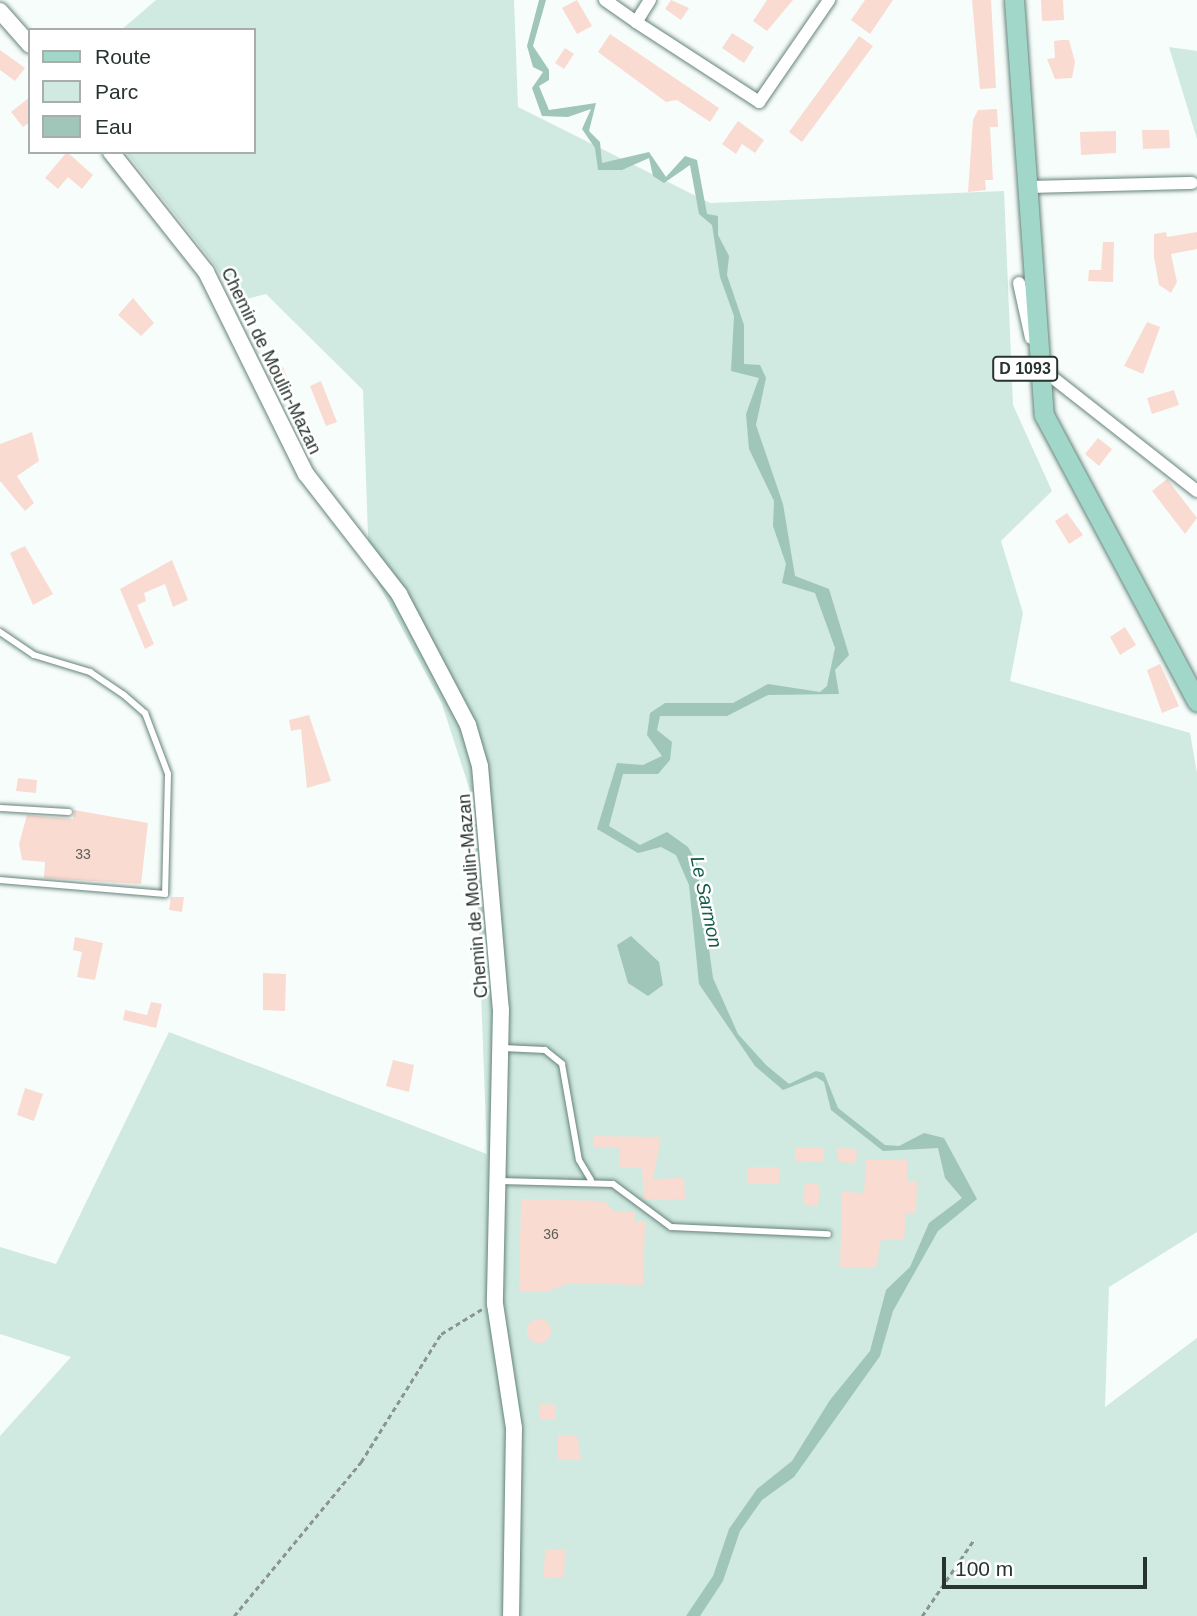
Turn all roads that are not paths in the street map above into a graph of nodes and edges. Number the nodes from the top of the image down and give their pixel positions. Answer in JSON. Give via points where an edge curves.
{"nodes":[{"id":1,"x":605,"y":0,"type":"edge"},
{"id":2,"x":650,"y":0,"type":"edge"},
{"id":3,"x":829,"y":0,"type":"edge"},
{"id":4,"x":1014,"y":0,"type":"edge"},
{"id":5,"x":0,"y":11,"type":"edge"},
{"id":6,"x":636,"y":22,"type":"junction"},
{"id":7,"x":28,"y":43,"type":"edge"},
{"id":8,"x":113,"y":154,"type":"edge"},
{"id":9,"x":1192,"y":183,"type":"dead end"},
{"id":10,"x":1025,"y":187,"type":"junction"},
{"id":11,"x":1019,"y":283,"type":"junction"},
{"id":12,"x":1037,"y":366,"type":"junction"},
{"id":13,"x":1197,"y":491,"type":"edge"},
{"id":14,"x":1103,"y":532,"type":"junction"},
{"id":15,"x":0,"y":632,"type":"edge"},
{"id":16,"x":1197,"y":702,"type":"edge"},
{"id":17,"x":0,"y":808,"type":"edge"},
{"id":18,"x":69,"y":812,"type":"dead end"},
{"id":19,"x":0,"y":880,"type":"edge"},
{"id":20,"x":503,"y":1048,"type":"junction"},
{"id":21,"x":591,"y":1180,"type":"junction"},
{"id":22,"x":498,"y":1181,"type":"junction"},
{"id":23,"x":828,"y":1234,"type":"dead end"},
{"id":24,"x":511,"y":1616,"type":"edge"}],
"edges":[{"from":1,"to":6,"type":"street"},
{"from":2,"to":6,"type":"street"},
{"from":3,"to":6,"type":"street","via":[[759,102]]},
{"from":4,"to":10,"type":"main road","number":"D 1093"},
{"from":5,"to":7,"type":"street"},
{"from":8,"to":20,"type":"street","name":"Chemin de Moulin-Mazan","via":[[206,272],[306,474],[399,593],[468,725],[488,810]]},
{"from":9,"to":10,"type":"street"},
{"from":10,"to":11,"type":"main road","number":"D 1093","via":[[1016,234]]},
{"from":10,"to":12,"type":"main road","number":"D 1093"},
{"from":11,"to":12,"type":"street"},
{"from":11,"to":14,"type":"main road","number":"D 1093","via":[[1026,380],[1041,442]]},
{"from":12,"to":13,"type":"street"},
{"from":12,"to":14,"type":"main road","number":"D 1093","via":[[1044,415]]},
{"from":14,"to":16,"type":"main road","number":"D 1093","via":[[1177,656]]},
{"from":15,"to":19,"type":"lane","via":[[34,655],[90,672],[134,704],[159,739],[168,774],[165,894]]},
{"from":17,"to":18,"type":"lane"},
{"from":20,"to":21,"type":"lane","via":[[545,1050],[562,1064],[579,1160]]},
{"from":20,"to":22,"type":"street","name":"Chemin de Moulin-Mazan"},
{"from":21,"to":22,"type":"lane"},
{"from":21,"to":23,"type":"lane","via":[[615,1185],[671,1227]]},
{"from":22,"to":24,"type":"street","name":"Chemin de Moulin-Mazan","via":[[495,1304],[514,1428]]}]}
